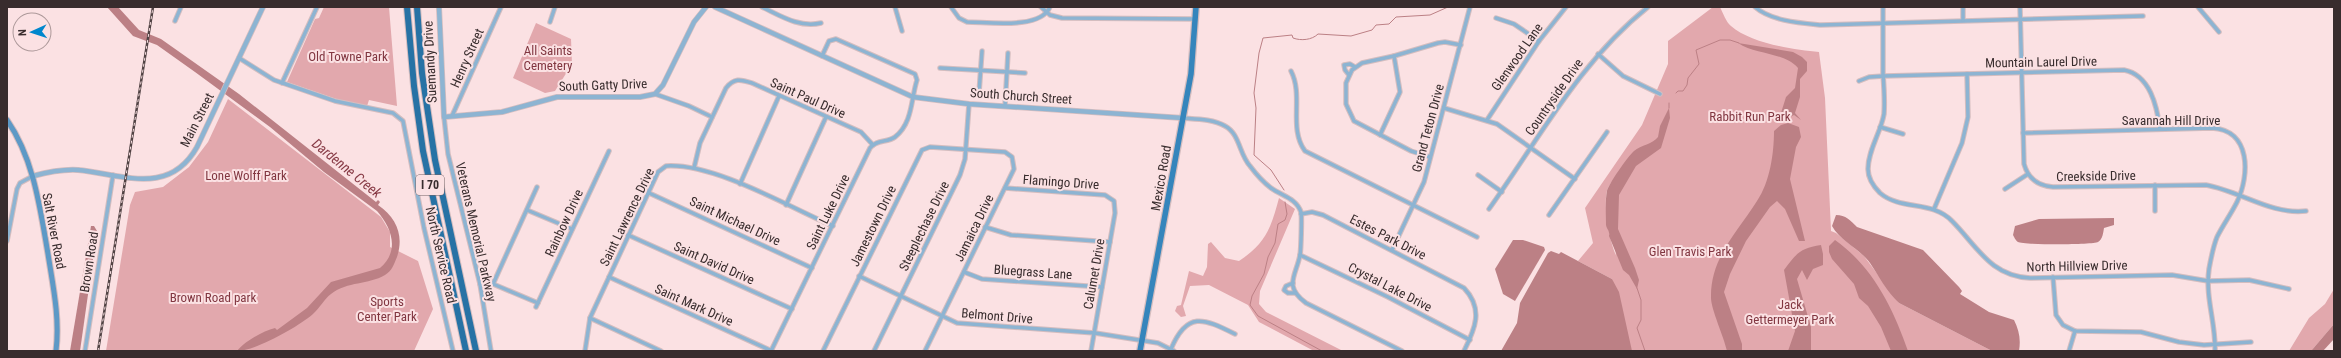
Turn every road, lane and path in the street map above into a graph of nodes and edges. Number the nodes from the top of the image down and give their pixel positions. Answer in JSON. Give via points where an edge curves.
{"nodes":[{"id":1,"x":181,"y":7,"type":"edge"},
{"id":2,"x":263,"y":7,"type":"edge"},
{"id":3,"x":317,"y":7,"type":"edge"},
{"id":4,"x":407,"y":7,"type":"edge"},
{"id":5,"x":416,"y":7,"type":"edge"},
{"id":6,"x":439,"y":7,"type":"edge"},
{"id":7,"x":501,"y":7,"type":"edge"},
{"id":8,"x":555,"y":7,"type":"edge"},
{"id":9,"x":706,"y":7,"type":"edge"},
{"id":10,"x":715,"y":7,"type":"edge"},
{"id":11,"x":762,"y":7,"type":"edge"},
{"id":12,"x":895,"y":7,"type":"edge"},
{"id":13,"x":951,"y":7,"type":"edge"},
{"id":14,"x":1041,"y":7,"type":"edge"},
{"id":15,"x":1050,"y":7,"type":"edge"},
{"id":16,"x":1196,"y":7,"type":"edge"},
{"id":17,"x":1470,"y":7,"type":"edge"},
{"id":18,"x":1566,"y":7,"type":"edge"},
{"id":19,"x":1648,"y":7,"type":"edge"},
{"id":20,"x":1755,"y":7,"type":"edge"},
{"id":21,"x":1882,"y":7,"type":"edge"},
{"id":22,"x":1963,"y":7,"type":"edge"},
{"id":23,"x":2020,"y":7,"type":"edge"},
{"id":24,"x":2198,"y":7,"type":"edge"},
{"id":25,"x":1046,"y":13,"type":"junction"},
{"id":26,"x":2143,"y":16,"type":"dead end"},
{"id":27,"x":1496,"y":18,"type":"dead end"},
{"id":28,"x":1195,"y":19,"type":"junction"},
{"id":29,"x":2021,"y":19,"type":"junction"},
{"id":30,"x":1963,"y":20,"type":"junction"},
{"id":31,"x":175,"y":21,"type":"dead end"},
{"id":32,"x":550,"y":22,"type":"dead end"},
{"id":33,"x":1883,"y":22,"type":"junction"},
{"id":34,"x":821,"y":23,"type":"dead end"},
{"id":35,"x":902,"y":31,"type":"dead end"},
{"id":36,"x":2219,"y":32,"type":"dead end"},
{"id":37,"x":1539,"y":41,"type":"junction"},
{"id":38,"x":1461,"y":45,"type":"junction"},
{"id":39,"x":982,"y":51,"type":"dead end"},
{"id":40,"x":1008,"y":54,"type":"dead end"},
{"id":41,"x":1598,"y":54,"type":"junction"},
{"id":42,"x":822,"y":56,"type":"junction"},
{"id":43,"x":1394,"y":56,"type":"junction"},
{"id":44,"x":239,"y":58,"type":"junction"},
{"id":45,"x":1355,"y":67,"type":"junction"},
{"id":46,"x":940,"y":68,"type":"dead end"},
{"id":47,"x":980,"y":70,"type":"junction"},
{"id":48,"x":1291,"y":71,"type":"dead end"},
{"id":49,"x":1007,"y":72,"type":"junction"},
{"id":50,"x":2022,"y":72,"type":"junction"},
{"id":51,"x":1025,"y":73,"type":"dead end"},
{"id":52,"x":1967,"y":74,"type":"junction"},
{"id":53,"x":1349,"y":75,"type":"junction"},
{"id":54,"x":1884,"y":76,"type":"junction"},
{"id":55,"x":1859,"y":81,"type":"dead end"},
{"id":56,"x":282,"y":83,"type":"junction"},
{"id":57,"x":979,"y":93,"type":"dead end"},
{"id":58,"x":655,"y":94,"type":"junction"},
{"id":59,"x":1660,"y":94,"type":"dead end"},
{"id":60,"x":779,"y":96,"type":"junction"},
{"id":61,"x":913,"y":97,"type":"junction"},
{"id":62,"x":969,"y":104,"type":"junction"},
{"id":63,"x":1005,"y":106,"type":"junction"},
{"id":64,"x":1444,"y":108,"type":"junction"},
{"id":65,"x":452,"y":116,"type":"junction"},
{"id":66,"x":444,"y":117,"type":"junction"},
{"id":67,"x":712,"y":117,"type":"junction"},
{"id":68,"x":826,"y":117,"type":"junction"},
{"id":69,"x":1183,"y":118,"type":"junction"},
{"id":70,"x":7,"y":120,"type":"edge"},
{"id":71,"x":1488,"y":120,"type":"junction"},
{"id":72,"x":1880,"y":127,"type":"junction"},
{"id":73,"x":2160,"y":129,"type":"junction"},
{"id":74,"x":1607,"y":132,"type":"dead end"},
{"id":75,"x":2023,"y":132,"type":"junction"},
{"id":76,"x":1903,"y":134,"type":"dead end"},
{"id":77,"x":1380,"y":135,"type":"junction"},
{"id":78,"x":873,"y":145,"type":"junction"},
{"id":79,"x":1531,"y":148,"type":"junction"},
{"id":80,"x":966,"y":149,"type":"junction"},
{"id":81,"x":609,"y":151,"type":"dead end"},
{"id":82,"x":1430,"y":157,"type":"junction"},
{"id":83,"x":694,"y":168,"type":"junction"},
{"id":84,"x":2028,"y":174,"type":"junction"},
{"id":85,"x":113,"y":175,"type":"junction"},
{"id":86,"x":1478,"y":175,"type":"dead end"},
{"id":87,"x":33,"y":176,"type":"junction"},
{"id":88,"x":1575,"y":179,"type":"junction"},
{"id":89,"x":740,"y":184,"type":"junction"},
{"id":90,"x":2155,"y":185,"type":"junction"},
{"id":91,"x":537,"y":187,"type":"dead end"},
{"id":92,"x":1005,"y":188,"type":"junction"},
{"id":93,"x":2005,"y":189,"type":"dead end"},
{"id":94,"x":1502,"y":192,"type":"junction"},
{"id":95,"x":649,"y":193,"type":"junction"},
{"id":96,"x":2240,"y":195,"type":"junction"},
{"id":97,"x":1114,"y":201,"type":"joint"},
{"id":98,"x":786,"y":205,"type":"junction"},
{"id":99,"x":1414,"y":206,"type":"junction"},
{"id":100,"x":1934,"y":208,"type":"junction"},
{"id":101,"x":1490,"y":209,"type":"dead end"},
{"id":102,"x":527,"y":210,"type":"junction"},
{"id":103,"x":2155,"y":211,"type":"dead end"},
{"id":104,"x":2306,"y":211,"type":"dead end"},
{"id":105,"x":1301,"y":214,"type":"junction"},
{"id":106,"x":1549,"y":215,"type":"dead end"},
{"id":107,"x":832,"y":226,"type":"junction"},
{"id":108,"x":986,"y":227,"type":"junction"},
{"id":109,"x":572,"y":229,"type":"junction"},
{"id":110,"x":628,"y":235,"type":"junction"},
{"id":111,"x":1477,"y":237,"type":"dead end"},
{"id":112,"x":7,"y":241,"type":"edge"},
{"id":113,"x":1110,"y":242,"type":"junction"},
{"id":114,"x":1392,"y":250,"type":"junction"},
{"id":115,"x":1300,"y":255,"type":"junction"},
{"id":116,"x":812,"y":268,"type":"junction"},
{"id":117,"x":964,"y":272,"type":"junction"},
{"id":118,"x":859,"y":276,"type":"junction"},
{"id":119,"x":609,"y":277,"type":"junction"},
{"id":120,"x":2053,"y":278,"type":"junction"},
{"id":121,"x":2208,"y":281,"type":"junction"},
{"id":122,"x":1293,"y":283,"type":"junction"},
{"id":123,"x":480,"y":284,"type":"junction"},
{"id":124,"x":493,"y":284,"type":"junction"},
{"id":125,"x":1102,"y":287,"type":"junction"},
{"id":126,"x":2289,"y":289,"type":"dead end"},
{"id":127,"x":1295,"y":293,"type":"junction"},
{"id":128,"x":901,"y":297,"type":"junction"},
{"id":129,"x":538,"y":303,"type":"junction"},
{"id":130,"x":536,"y":307,"type":"dead end"},
{"id":131,"x":792,"y":310,"type":"junction"},
{"id":132,"x":942,"y":316,"type":"junction"},
{"id":133,"x":590,"y":318,"type":"junction"},
{"id":134,"x":2075,"y":331,"type":"junction"},
{"id":135,"x":1095,"y":333,"type":"junction"},
{"id":136,"x":1235,"y":334,"type":"dead end"},
{"id":137,"x":1470,"y":340,"type":"junction"},
{"id":138,"x":1142,"y":341,"type":"junction"},
{"id":139,"x":2251,"y":342,"type":"dead end"},
{"id":140,"x":2216,"y":346,"type":"junction"},
{"id":141,"x":1172,"y":350,"type":"edge"},
{"id":142,"x":56,"y":351,"type":"edge"},
{"id":143,"x":85,"y":351,"type":"edge"},
{"id":144,"x":453,"y":351,"type":"edge"},
{"id":145,"x":466,"y":351,"type":"edge"},
{"id":146,"x":476,"y":351,"type":"edge"},
{"id":147,"x":491,"y":351,"type":"edge"},
{"id":148,"x":585,"y":351,"type":"edge"},
{"id":149,"x":661,"y":351,"type":"edge"},
{"id":150,"x":772,"y":351,"type":"edge"},
{"id":151,"x":823,"y":351,"type":"edge"},
{"id":152,"x":874,"y":351,"type":"edge"},
{"id":153,"x":925,"y":351,"type":"edge"},
{"id":154,"x":1091,"y":351,"type":"edge"},
{"id":155,"x":1140,"y":351,"type":"edge"},
{"id":156,"x":1402,"y":351,"type":"edge"},
{"id":157,"x":1464,"y":351,"type":"edge"},
{"id":158,"x":2069,"y":351,"type":"edge"},
{"id":159,"x":2215,"y":351,"type":"edge"}],
"edges":[{"from":1,"to":31,"type":"street"},
{"from":2,"to":44,"type":"street","name":"Main Street"},
{"from":3,"to":56,"type":"street"},
{"from":4,"to":145,"type":"highway","number":"I 70","via":[[423,151]]},
{"from":5,"to":146,"type":"highway","number":"I 70","via":[[435,160]]},
{"from":6,"to":66,"type":"street","name":"Suemandy Drive"},
{"from":7,"to":65,"type":"street","name":"Henry Street"},
{"from":8,"to":32,"type":"street"},
{"from":9,"to":58,"type":"street","via":[[694,22],[663,85]]},
{"from":10,"to":42,"type":"street","name":"South Church Street"},
{"from":11,"to":34,"type":"street","via":[[798,23]]},
{"from":12,"to":35,"type":"street"},
{"from":13,"to":25,"type":"street","via":[[959,18],[967,22],[1031,22]]},
{"from":14,"to":25,"type":"street"},
{"from":15,"to":25,"type":"street"},
{"from":16,"to":28,"type":"main road","name":"Mexico Road"},
{"from":17,"to":38,"type":"street","name":"Grand Teton Drive"},
{"from":18,"to":37,"type":"street","name":"Glenwood Lane"},
{"from":19,"to":41,"type":"street","name":"Countryside Drive","via":[[1616,33]]},
{"from":20,"to":33,"type":"street","via":[[1766,13],[1807,24]]},
{"from":21,"to":33,"type":"street","name":"North Hillview Drive"},
{"from":22,"to":30,"type":"street"},
{"from":23,"to":29,"type":"street"},
{"from":24,"to":36,"type":"street"},
{"from":25,"to":28,"type":"street","via":[[1062,18]]},
{"from":26,"to":29,"type":"street"},
{"from":27,"to":37,"type":"street","via":[[1514,24]]},
{"from":28,"to":69,"type":"main road","name":"Mexico Road","via":[[1193,57]]},
{"from":29,"to":30,"type":"street"},
{"from":29,"to":50,"type":"street"},
{"from":30,"to":33,"type":"street"},
{"from":33,"to":54,"type":"street","name":"North Hillview Drive"},
{"from":37,"to":71,"type":"street","name":"Glenwood Lane"},
{"from":38,"to":43,"type":"street","via":[[1438,43]]},
{"from":38,"to":64,"type":"street","name":"Grand Teton Drive"},
{"from":39,"to":47,"type":"street"},
{"from":40,"to":49,"type":"street"},
{"from":41,"to":59,"type":"street","via":[[1623,76]]},
{"from":41,"to":79,"type":"street","name":"Countryside Drive"},
{"from":42,"to":61,"type":"street","name":"South Church Street"},
{"from":42,"to":61,"type":"street","via":[[829,41],[836,39],[915,74],[917,80]]},
{"from":43,"to":45,"type":"street"},
{"from":43,"to":77,"type":"street","via":[[1400,92]]},
{"from":44,"to":56,"type":"street"},
{"from":44,"to":85,"type":"street","name":"Main Street","via":[[195,151],[177,169],[161,177],[148,179]]},
{"from":45,"to":53,"type":"street"},
{"from":45,"to":53,"type":"street","via":[[1350,64],[1344,65]]},
{"from":46,"to":47,"type":"street"},
{"from":47,"to":49,"type":"street"},
{"from":47,"to":57,"type":"street"},
{"from":48,"to":99,"type":"street","via":[[1296,85],[1297,133],[1305,151]]},
{"from":49,"to":51,"type":"street"},
{"from":49,"to":63,"type":"street"},
{"from":50,"to":52,"type":"street","name":"Mountain Laurel Drive"},
{"from":50,"to":73,"type":"street","name":"Mountain Laurel Drive","via":[[2131,72],[2143,79],[2147,85]]},
{"from":50,"to":75,"type":"street"},
{"from":52,"to":54,"type":"street","name":"Mountain Laurel Drive"},
{"from":52,"to":100,"type":"street","via":[[1968,117],[1962,143]]},
{"from":53,"to":77,"type":"street","via":[[1346,91],[1348,112],[1354,121]]},
{"from":54,"to":55,"type":"street","name":"Mountain Laurel Drive"},
{"from":54,"to":72,"type":"street","name":"North Hillview Drive","via":[[1884,106]]},
{"from":56,"to":144,"type":"street","name":"North Service Road","via":[[335,102],[390,112],[400,117],[406,128],[417,192]]},
{"from":58,"to":65,"type":"street","name":"South Gatty Drive","via":[[640,97],[557,97],[502,112]]},
{"from":58,"to":67,"type":"street","name":"South Gatty Drive"},
{"from":60,"to":67,"type":"street","name":"Saint Paul Drive","via":[[743,80],[731,82]]},
{"from":60,"to":68,"type":"street","name":"Saint Paul Drive"},
{"from":60,"to":89,"type":"street"},
{"from":61,"to":62,"type":"street","name":"South Church Street"},
{"from":61,"to":78,"type":"street","via":[[912,106],[900,132],[890,140]]},
{"from":62,"to":63,"type":"street","name":"South Church Street"},
{"from":62,"to":80,"type":"street","name":"Steeplechase Drive"},
{"from":63,"to":69,"type":"street","name":"South Church Street"},
{"from":64,"to":71,"type":"street"},
{"from":64,"to":82,"type":"street","name":"Grand Teton Drive"},
{"from":65,"to":66,"type":"street","name":"South Gatty Drive"},
{"from":66,"to":123,"type":"street","name":"Veterans Memorial Parkway","via":[[452,177]]},
{"from":67,"to":83,"type":"street","via":[[700,143]]},
{"from":68,"to":78,"type":"street","name":"Saint Paul Drive","via":[[861,132]]},
{"from":68,"to":98,"type":"street"},
{"from":69,"to":105,"type":"street","name":"South Church Street","via":[[1219,123],[1230,129],[1249,166],[1272,188],[1293,201]]},
{"from":69,"to":138,"type":"main road","name":"Mexico Road"},
{"from":70,"to":87,"type":"main road","name":"Salt River Road"},
{"from":71,"to":79,"type":"street"},
{"from":72,"to":76,"type":"street"},
{"from":72,"to":100,"type":"street","name":"North Hillview Drive","via":[[1868,164],[1871,182],[1894,201]]},
{"from":73,"to":75,"type":"street","name":"Savannah Hill Drive"},
{"from":73,"to":96,"type":"street","name":"Savannah Hill Drive","via":[[2219,128],[2233,134],[2241,144],[2244,159]]},
{"from":74,"to":88,"type":"street"},
{"from":75,"to":84,"type":"street","via":[[2024,164]]},
{"from":77,"to":82,"type":"street","via":[[1411,151]]},
{"from":78,"to":107,"type":"street","name":"Saint Luke Drive"},
{"from":79,"to":88,"type":"street"},
{"from":79,"to":94,"type":"street","name":"Countryside Drive"},
{"from":80,"to":92,"type":"street","name":"Jamaica Drive","via":[[1010,154],[1014,166]]},
{"from":80,"to":118,"type":"street","name":"Jamestown Drive","via":[[930,147],[922,150]]},
{"from":80,"to":128,"type":"street","name":"Steeplechase Drive","via":[[960,175]]},
{"from":81,"to":109,"type":"street","name":"Rainbow Drive"},
{"from":82,"to":99,"type":"street","name":"Grand Teton Drive"},
{"from":83,"to":89,"type":"street","via":[[715,173]]},
{"from":83,"to":95,"type":"street","name":"Saint Lawrence Drive","via":[[671,165],[662,168]]},
{"from":84,"to":90,"type":"street","name":"Creekside Drive","via":[[2034,181],[2046,187]]},
{"from":84,"to":93,"type":"street"},
{"from":85,"to":87,"type":"street","name":"Main Street","via":[[62,169]]},
{"from":85,"to":143,"type":"street","name":"Brown Road"},
{"from":86,"to":94,"type":"street"},
{"from":87,"to":112,"type":"street","via":[[20,183],[17,189]]},
{"from":87,"to":142,"type":"main road","name":"Salt River Road","via":[[55,296],[58,319]]},
{"from":88,"to":106,"type":"street"},
{"from":89,"to":98,"type":"street"},
{"from":90,"to":96,"type":"street","name":"Creekside Drive","via":[[2206,185]]},
{"from":90,"to":103,"type":"street"},
{"from":91,"to":102,"type":"street"},
{"from":92,"to":97,"type":"street","name":"Flamingo Drive","via":[[1105,195]]},
{"from":92,"to":108,"type":"street","name":"Jamaica Drive"},
{"from":94,"to":101,"type":"street","name":"Countryside Drive"},
{"from":95,"to":110,"type":"street","name":"Saint Lawrence Drive"},
{"from":95,"to":116,"type":"street","name":"Saint Michael Drive"},
{"from":96,"to":104,"type":"street","name":"Creekside Drive","via":[[2283,211]]},
{"from":96,"to":121,"type":"street","name":"Savannah Hill Drive","via":[[2217,237]]},
{"from":97,"to":113,"type":"street","name":"Calumet Drive","via":[[1115,213]]},
{"from":98,"to":107,"type":"street"},
{"from":99,"to":111,"type":"street"},
{"from":99,"to":114,"type":"street","name":"Grand Teton Drive"},
{"from":100,"to":120,"type":"street","name":"North Hillview Drive","via":[[1951,220],[1996,269],[2022,278]]},
{"from":102,"to":109,"type":"street"},
{"from":102,"to":124,"type":"street"},
{"from":105,"to":114,"type":"street","name":"Estes Park Drive","via":[[1312,212],[1323,215]]},
{"from":105,"to":115,"type":"street"},
{"from":107,"to":116,"type":"street","name":"Saint Luke Drive"},
{"from":108,"to":113,"type":"street","via":[[1011,235]]},
{"from":108,"to":117,"type":"street","name":"Jamaica Drive"},
{"from":109,"to":129,"type":"street","name":"Rainbow Drive"},
{"from":110,"to":119,"type":"street","name":"Saint Lawrence Drive"},
{"from":110,"to":131,"type":"street","name":"Saint David Drive"},
{"from":113,"to":125,"type":"street","name":"Calumet Drive"},
{"from":114,"to":137,"type":"street","name":"Estes Park Drive","via":[[1468,292],[1477,314],[1476,326]]},
{"from":115,"to":122,"type":"street","via":[[1294,270]]},
{"from":115,"to":137,"type":"street","name":"Crystal Lake Drive"},
{"from":116,"to":131,"type":"street","name":"Saint Luke Drive"},
{"from":117,"to":125,"type":"street","name":"Bluegrass Lane","via":[[982,279]]},
{"from":117,"to":132,"type":"street","name":"Jamaica Drive"},
{"from":118,"to":128,"type":"street","name":"Belmont Drive"},
{"from":118,"to":151,"type":"street","name":"Jamestown Drive"},
{"from":119,"to":133,"type":"street","name":"Saint Lawrence Drive"},
{"from":119,"to":150,"type":"street","name":"Saint Mark Drive"},
{"from":120,"to":121,"type":"street","name":"North Hillview Drive","via":[[2172,275]]},
{"from":120,"to":134,"type":"street","via":[[2056,315],[2064,325]]},
{"from":121,"to":126,"type":"street","name":"North Hillview Drive","via":[[2249,280]]},
{"from":121,"to":140,"type":"street","name":"Savannah Hill Drive","via":[[2208,304]]},
{"from":122,"to":127,"type":"street"},
{"from":122,"to":127,"type":"street","via":[[1284,290]]},
{"from":123,"to":124,"type":"street"},
{"from":123,"to":147,"type":"street","name":"Veterans Memorial Parkway"},
{"from":124,"to":129,"type":"street"},
{"from":125,"to":135,"type":"street","name":"Calumet Drive"},
{"from":127,"to":156,"type":"street","via":[[1306,303]]},
{"from":128,"to":132,"type":"street","name":"Belmont Drive"},
{"from":128,"to":152,"type":"street","name":"Steeplechase Drive"},
{"from":129,"to":130,"type":"street","name":"Rainbow Drive"},
{"from":131,"to":150,"type":"street","name":"Saint Luke Drive"},
{"from":132,"to":135,"type":"street","name":"Belmont Drive","via":[[957,323]]},
{"from":132,"to":153,"type":"street","name":"Jamaica Drive"},
{"from":133,"to":148,"type":"street","name":"Saint Lawrence Drive"},
{"from":133,"to":149,"type":"street"},
{"from":134,"to":140,"type":"street","via":[[2141,332],[2179,342]]},
{"from":134,"to":158,"type":"street"},
{"from":135,"to":138,"type":"street","name":"Belmont Drive"},
{"from":135,"to":154,"type":"street","name":"Calumet Drive"},
{"from":136,"to":141,"type":"street","via":[[1209,321],[1197,320],[1183,327]]},
{"from":137,"to":157,"type":"street","name":"Estes Park Drive"},
{"from":138,"to":141,"type":"street","name":"Belmont Drive"},
{"from":138,"to":155,"type":"main road","name":"Mexico Road"},
{"from":139,"to":140,"type":"street"},
{"from":140,"to":159,"type":"street","name":"Savannah Hill Drive"}]}
